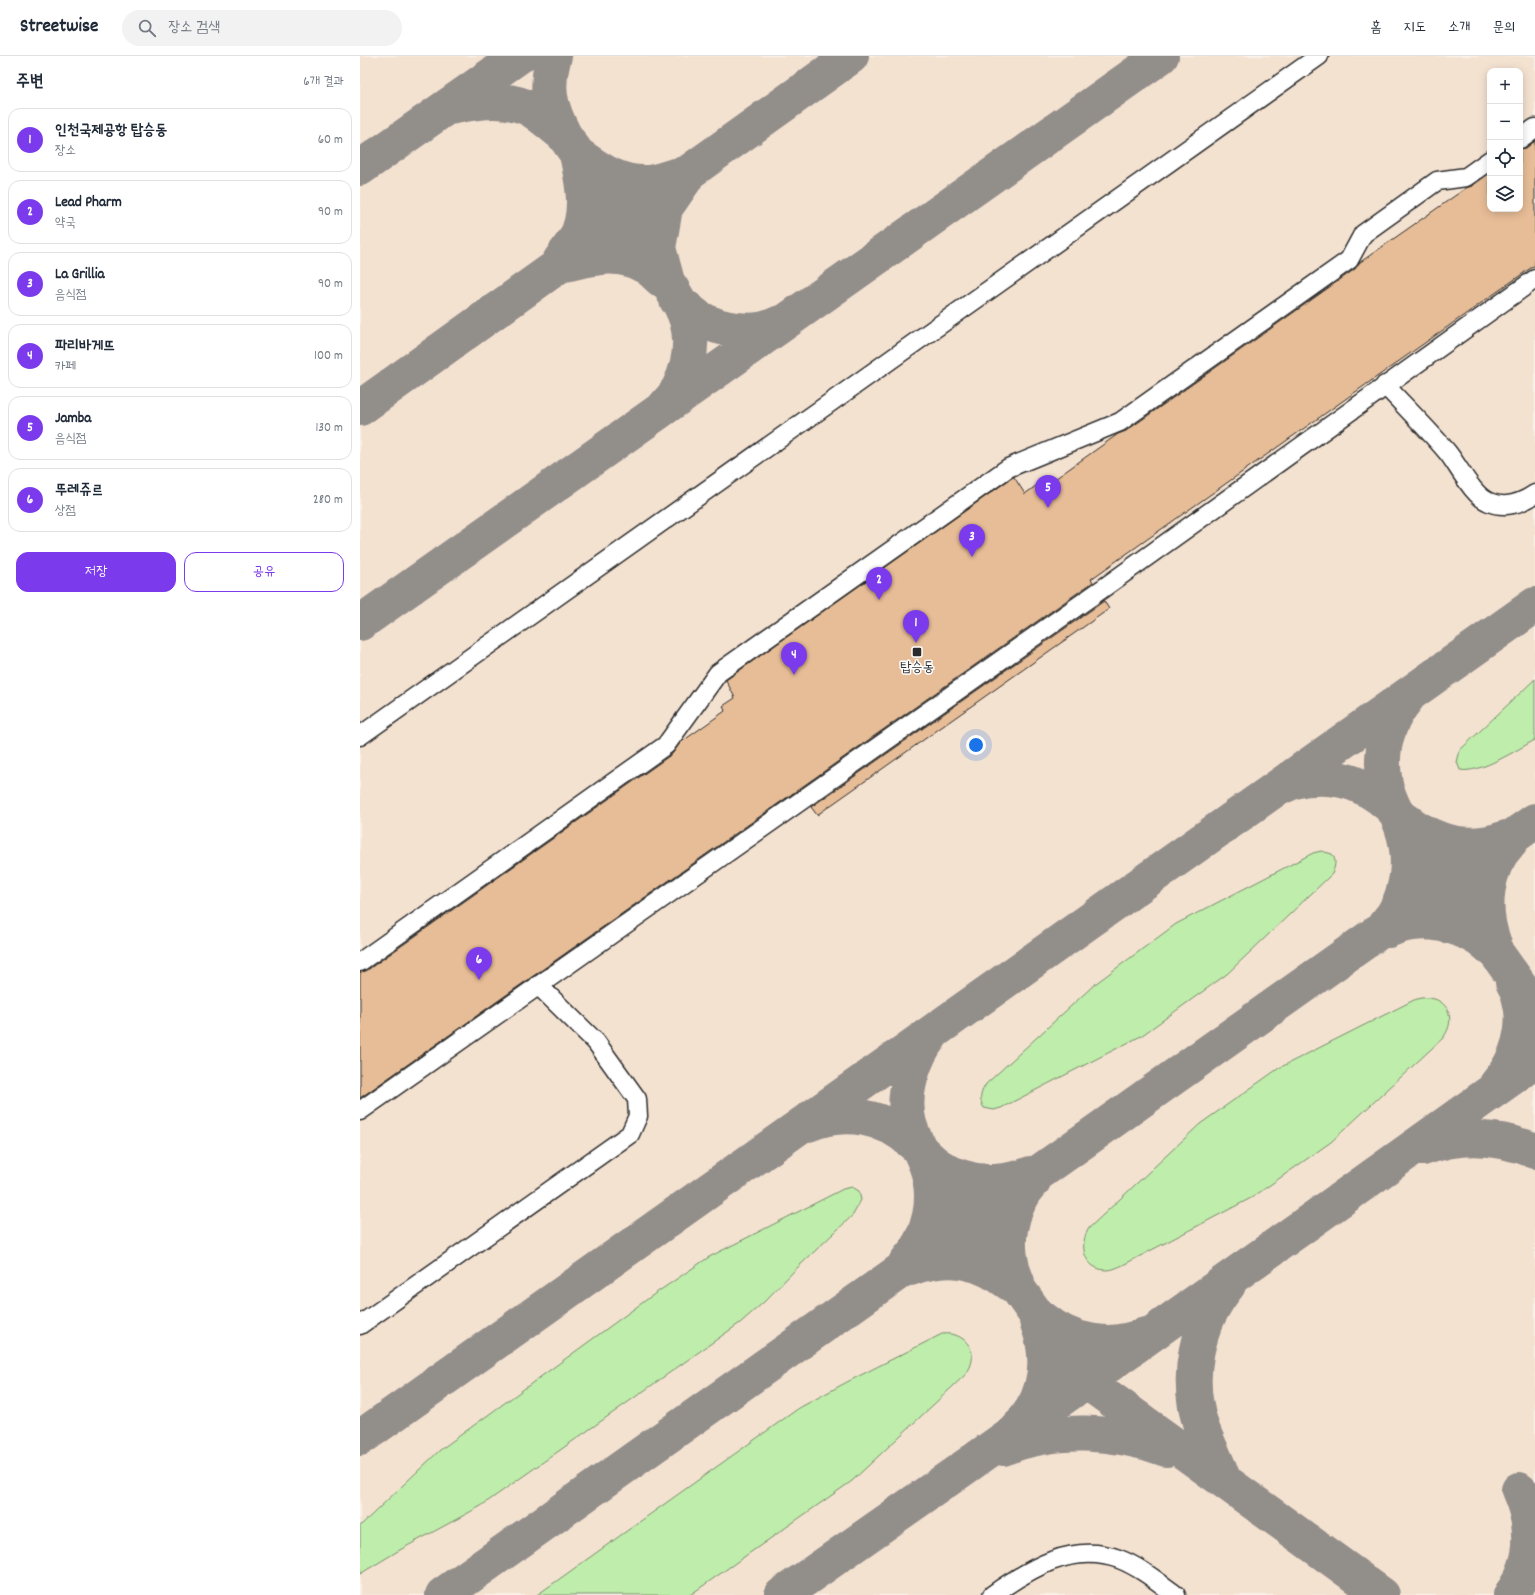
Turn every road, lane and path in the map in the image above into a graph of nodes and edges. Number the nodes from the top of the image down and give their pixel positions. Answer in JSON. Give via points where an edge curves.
{"nodes":[{"id":1,"x":1319,"y":56,"type":"edge"},
{"id":2,"x":1535,"y":128,"type":"edge"},
{"id":3,"x":1523,"y":137,"type":"edge"},
{"id":4,"x":1487,"y":162,"type":"edge"},
{"id":5,"x":1535,"y":279,"type":"edge"},
{"id":6,"x":1385,"y":385,"type":"junction"},
{"id":7,"x":1535,"y":494,"type":"edge"},
{"id":8,"x":360,"y":736,"type":"edge"},
{"id":9,"x":360,"y":962,"type":"edge"},
{"id":10,"x":538,"y":985,"type":"junction"},
{"id":11,"x":360,"y":1111,"type":"edge"},
{"id":12,"x":360,"y":1325,"type":"edge"},
{"id":13,"x":992,"y":1595,"type":"edge"},
{"id":14,"x":1176,"y":1595,"type":"edge"}],
"edges":[{"from":1,"to":8,"type":"lane"},
{"from":2,"to":3,"type":"lane"},
{"from":4,"to":9,"type":"lane","via":[[1466,177],[1437,181],[1363,234],[1349,260],[1120,422],[1008,468],[725,668],[718,673],[666,745]]},
{"from":5,"to":6,"type":"lane"},
{"from":6,"to":7,"type":"lane","via":[[1447,453],[1476,492],[1488,502],[1505,506],[1525,501]]},
{"from":6,"to":10,"type":"lane","via":[[1102,589]]},
{"from":10,"to":11,"type":"lane"},
{"from":10,"to":12,"type":"lane","via":[[596,1042],[637,1099],[638,1116],[630,1134]]},
{"from":13,"to":14,"type":"lane","via":[[1035,1567],[1055,1559],[1101,1555],[1119,1559],[1139,1569]]}]}
